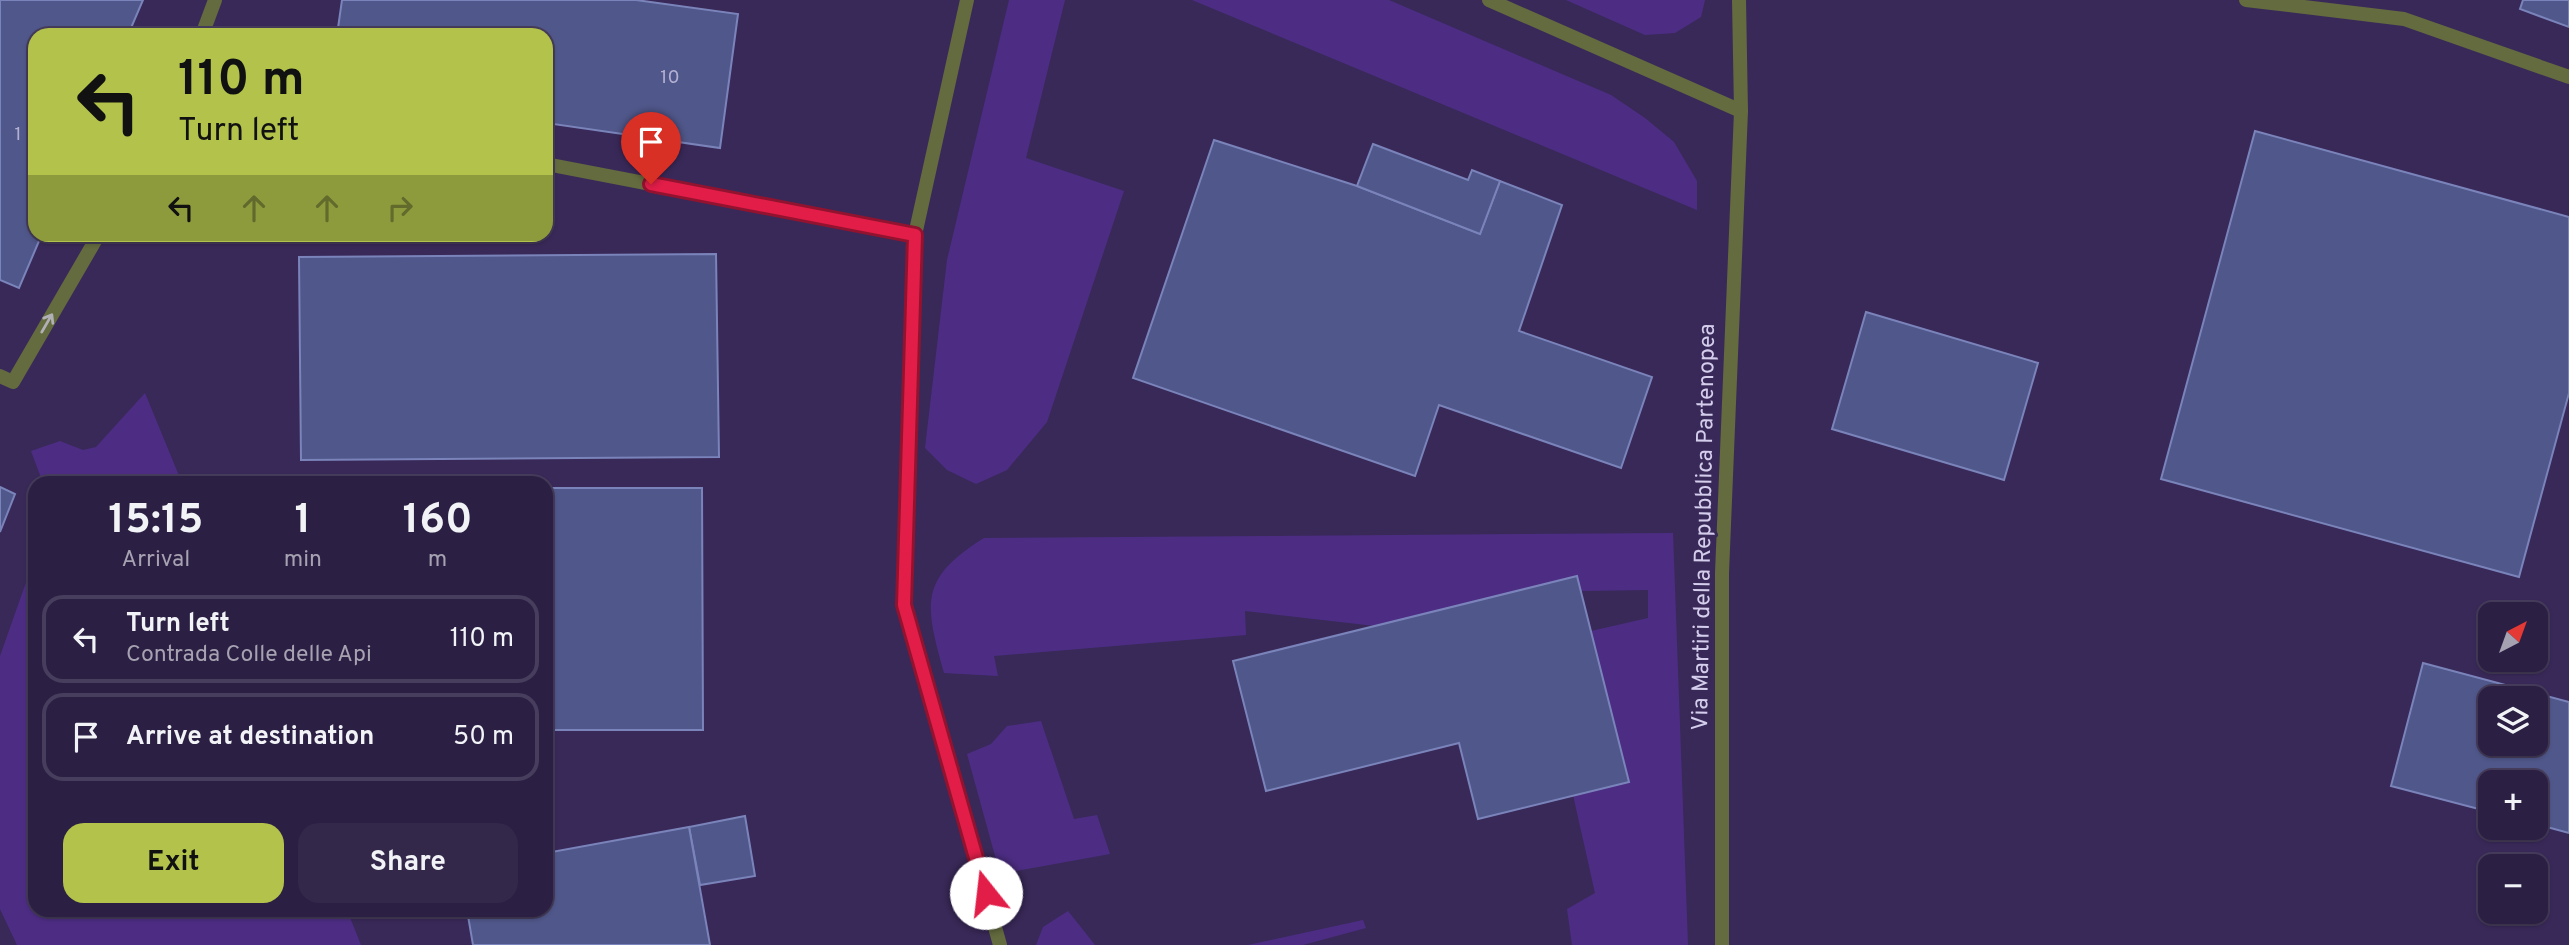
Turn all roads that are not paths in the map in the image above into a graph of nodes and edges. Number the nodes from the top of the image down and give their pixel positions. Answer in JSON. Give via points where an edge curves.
{"nodes":[{"id":1,"x":215,"y":0,"type":"edge"},
{"id":2,"x":967,"y":0,"type":"edge"},
{"id":3,"x":1489,"y":0,"type":"edge"},
{"id":4,"x":1739,"y":0,"type":"edge"},
{"id":5,"x":2246,"y":0,"type":"edge"},
{"id":6,"x":205,"y":28,"type":"edge"},
{"id":7,"x":2569,"y":77,"type":"edge"},
{"id":8,"x":1741,"y":111,"type":"junction"},
{"id":9,"x":553,"y":165,"type":"edge"},
{"id":10,"x":915,"y":235,"type":"junction"},
{"id":11,"x":94,"y":242,"type":"edge"},
{"id":12,"x":6,"y":379,"type":"edge"},
{"id":13,"x":1000,"y":945,"type":"edge"},
{"id":14,"x":1722,"y":945,"type":"edge"}],
"edges":[{"from":1,"to":6,"type":"street"},
{"from":2,"to":10,"type":"street"},
{"from":3,"to":8,"type":"street"},
{"from":4,"to":8,"type":"street","name":"Via Martiri della Repubblica Partenopea"},
{"from":5,"to":7,"type":"street","via":[[2404,19]]},
{"from":8,"to":14,"type":"street","name":"Via Martiri della Repubblica Partenopea","via":[[1722,573]]},
{"from":9,"to":10,"type":"street"},
{"from":10,"to":13,"type":"street","via":[[904,605]]},
{"from":12,"to":11,"type":"street","one_way":true}]}
